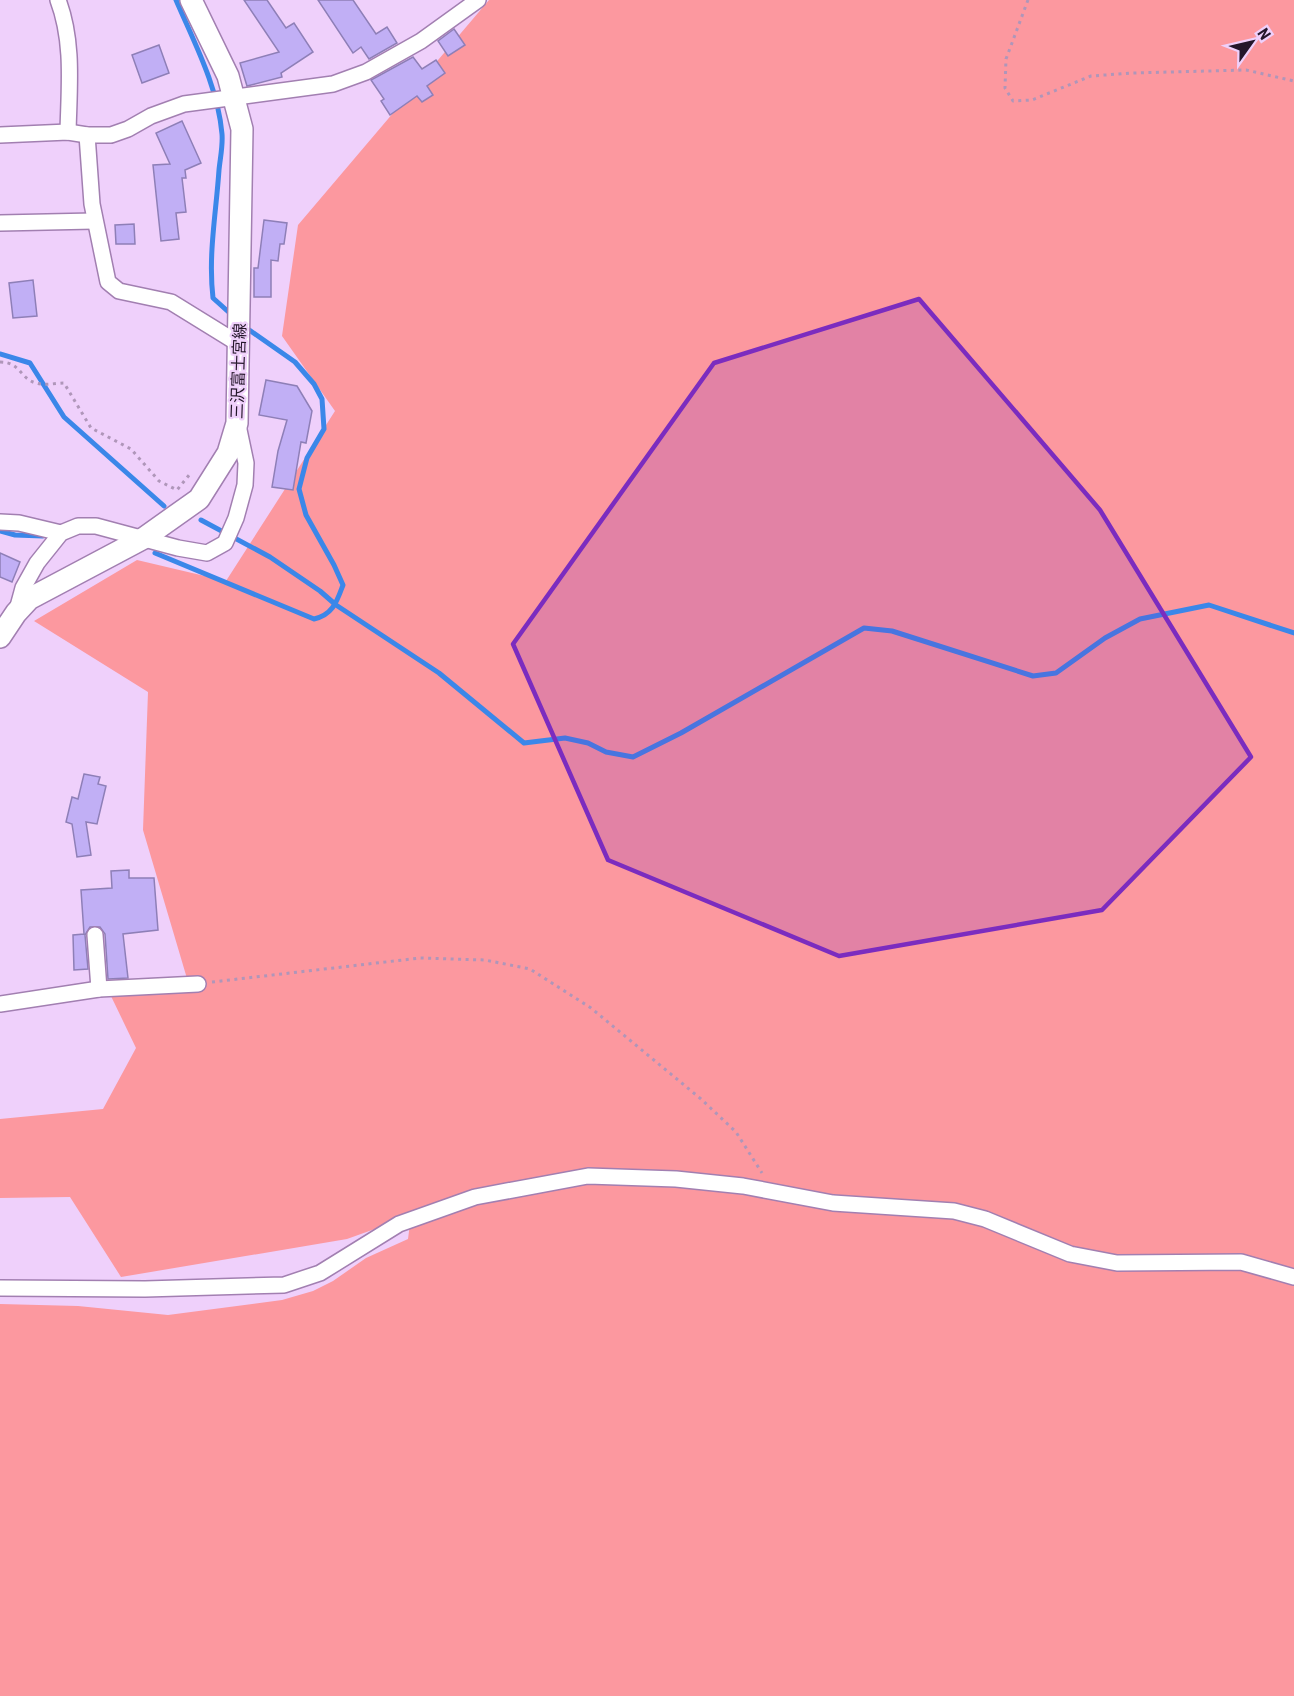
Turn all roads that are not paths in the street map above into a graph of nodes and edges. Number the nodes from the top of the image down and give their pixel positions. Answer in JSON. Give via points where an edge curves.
{"nodes":[{"id":1,"x":58,"y":0,"type":"edge"},
{"id":2,"x":191,"y":0,"type":"edge"},
{"id":3,"x":478,"y":0,"type":"edge"},
{"id":4,"x":231,"y":97,"type":"junction"},
{"id":5,"x":68,"y":132,"type":"junction"},
{"id":6,"x":0,"y":135,"type":"edge"},
{"id":7,"x":87,"y":135,"type":"junction"},
{"id":8,"x":94,"y":221,"type":"junction"},
{"id":9,"x":0,"y":223,"type":"edge"},
{"id":10,"x":239,"y":340,"type":"junction"},
{"id":11,"x":237,"y":423,"type":"junction"},
{"id":12,"x":0,"y":522,"type":"edge"},
{"id":13,"x":61,"y":533,"type":"junction"},
{"id":14,"x":144,"y":538,"type":"junction"},
{"id":15,"x":16,"y":613,"type":"junction"},
{"id":16,"x":0,"y":637,"type":"edge"},
{"id":17,"x":95,"y":935,"type":"dead end"},
{"id":18,"x":198,"y":984,"type":"road end"},
{"id":19,"x":99,"y":989,"type":"junction"},
{"id":20,"x":0,"y":1004,"type":"edge"},
{"id":21,"x":1294,"y":1277,"type":"edge"},
{"id":22,"x":0,"y":1288,"type":"edge"}],
"edges":[{"from":1,"to":5,"type":"street","via":[[68,46]]},
{"from":2,"to":4,"type":"main road","name":"三沢富士宮線","via":[[228,76]]},
{"from":3,"to":4,"type":"street","via":[[366,72],[333,84]]},
{"from":4,"to":7,"type":"street","via":[[173,107],[111,135]]},
{"from":4,"to":10,"type":"main road","name":"三沢富士宮線","via":[[242,129]]},
{"from":5,"to":6,"type":"street"},
{"from":5,"to":7,"type":"street"},
{"from":7,"to":8,"type":"street"},
{"from":8,"to":9,"type":"street"},
{"from":8,"to":10,"type":"street","via":[[108,282],[119,291],[171,302]]},
{"from":10,"to":11,"type":"main road","name":"三沢富士宮線"},
{"from":11,"to":14,"type":"main road","name":"三沢富士宮線","via":[[228,453],[199,499]]},
{"from":11,"to":14,"type":"street","via":[[246,463],[245,485],[225,543],[207,553]]},
{"from":12,"to":13,"type":"street"},
{"from":13,"to":14,"type":"street","via":[[78,526],[96,526]]},
{"from":13,"to":15,"type":"street","via":[[37,563],[23,588]]},
{"from":14,"to":15,"type":"main road","name":"三沢富士宮線","via":[[29,599]]},
{"from":15,"to":16,"type":"main road","name":"三沢富士宮線"},
{"from":17,"to":19,"type":"street"},
{"from":18,"to":19,"type":"street"},
{"from":19,"to":20,"type":"street"},
{"from":21,"to":22,"type":"street","via":[[1241,1262],[1117,1263],[1070,1254],[985,1219],[954,1211],[833,1203],[676,1179],[588,1176],[476,1197],[410,1220],[320,1273],[284,1285]]}]}
